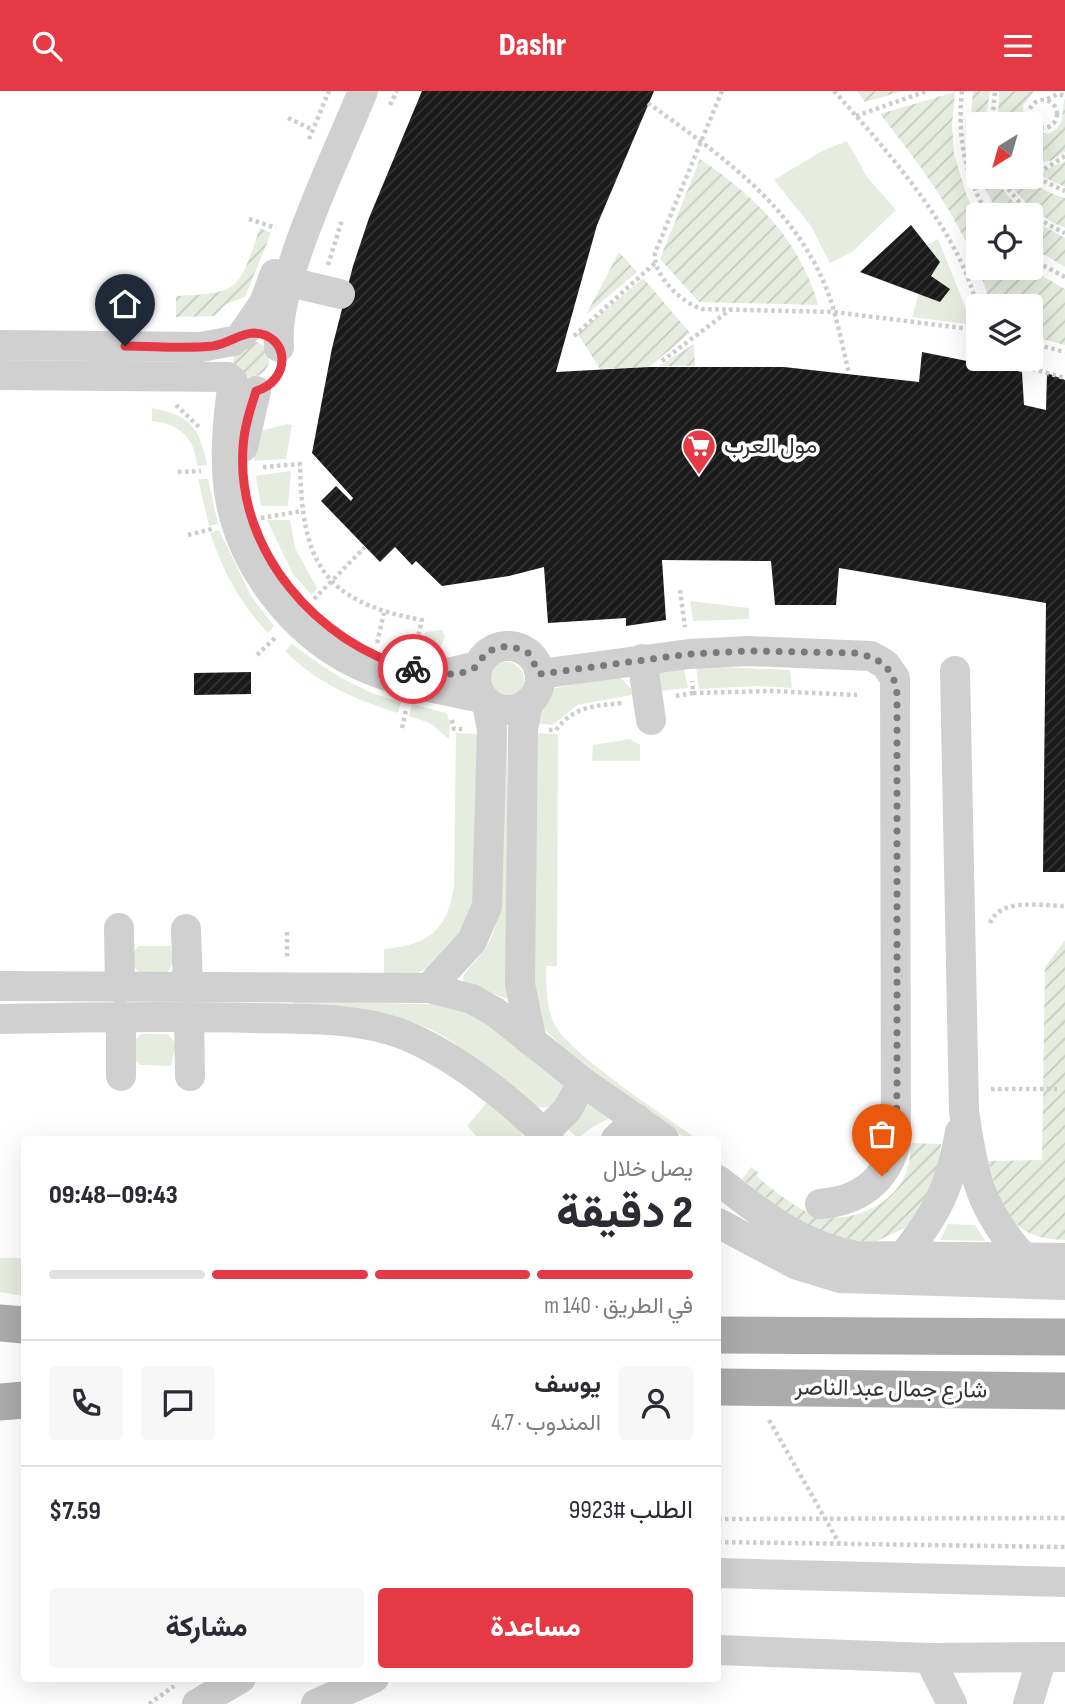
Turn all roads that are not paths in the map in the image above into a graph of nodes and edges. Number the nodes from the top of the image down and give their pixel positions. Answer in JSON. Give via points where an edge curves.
{"nodes":[{"id":1,"x":346,"y":91,"type":"edge"},
{"id":2,"x":363,"y":91,"type":"edge"},
{"id":3,"x":281,"y":280,"type":"junction"},
{"id":4,"x":330,"y":292,"type":"road end"},
{"id":5,"x":238,"y":338,"type":"junction"},
{"id":6,"x":0,"y":345,"type":"edge"},
{"id":7,"x":279,"y":347,"type":"junction"},
{"id":8,"x":0,"y":375,"type":"edge"},
{"id":9,"x":239,"y":383,"type":"junction"},
{"id":10,"x":235,"y":468,"type":"junction"},
{"id":11,"x":642,"y":659,"type":"junction"},
{"id":12,"x":477,"y":666,"type":"junction"},
{"id":13,"x":955,"y":671,"type":"dead end"},
{"id":14,"x":540,"y":674,"type":"junction"},
{"id":15,"x":487,"y":710,"type":"junction"},
{"id":16,"x":650,"y":710,"type":"road end"},
{"id":17,"x":525,"y":716,"type":"junction"},
{"id":18,"x":119,"y":928,"type":"dead end"},
{"id":19,"x":186,"y":929,"type":"dead end"},
{"id":20,"x":0,"y":986,"type":"edge"},
{"id":21,"x":429,"y":988,"type":"junction"},
{"id":22,"x":120,"y":1002,"type":"junction"},
{"id":23,"x":189,"y":1002,"type":"junction"},
{"id":24,"x":0,"y":1019,"type":"edge"},
{"id":25,"x":532,"y":1042,"type":"junction"},
{"id":26,"x":121,"y":1076,"type":"dead end"},
{"id":27,"x":190,"y":1076,"type":"dead end"},
{"id":28,"x":583,"y":1082,"type":"junction"},
{"id":29,"x":964,"y":1111,"type":"junction"},
{"id":30,"x":626,"y":1129,"type":"edge"},
{"id":31,"x":545,"y":1136,"type":"edge"},
{"id":32,"x":547,"y":1136,"type":"edge"},
{"id":33,"x":653,"y":1136,"type":"edge"},
{"id":34,"x":721,"y":1182,"type":"edge"},
{"id":35,"x":820,"y":1204,"type":"dead end"},
{"id":36,"x":721,"y":1225,"type":"edge"},
{"id":37,"x":903,"y":1256,"type":"junction"},
{"id":38,"x":1024,"y":1258,"type":"junction"},
{"id":39,"x":1065,"y":1258,"type":"edge"},
{"id":40,"x":1065,"y":1285,"type":"edge"},
{"id":41,"x":0,"y":1323,"type":"edge"},
{"id":42,"x":21,"y":1325,"type":"edge"},
{"id":43,"x":721,"y":1335,"type":"edge"},
{"id":44,"x":1065,"y":1337,"type":"edge"},
{"id":45,"x":721,"y":1387,"type":"edge"},
{"id":46,"x":1065,"y":1391,"type":"edge"},
{"id":47,"x":21,"y":1400,"type":"edge"},
{"id":48,"x":0,"y":1402,"type":"edge"},
{"id":49,"x":721,"y":1573,"type":"edge"},
{"id":50,"x":1065,"y":1582,"type":"edge"},
{"id":51,"x":721,"y":1650,"type":"edge"},
{"id":52,"x":1054,"y":1657,"type":"edge"},
{"id":53,"x":929,"y":1658,"type":"junction"},
{"id":54,"x":228,"y":1682,"type":"edge"},
{"id":55,"x":365,"y":1682,"type":"edge"},
{"id":56,"x":186,"y":1695,"type":"edge"},
{"id":57,"x":316,"y":1704,"type":"edge"},
{"id":58,"x":952,"y":1704,"type":"edge"},
{"id":59,"x":1028,"y":1704,"type":"edge"}],
"edges":[{"from":1,"to":3,"type":"street"},
{"from":2,"to":3,"type":"street","via":[[303,239]]},
{"from":3,"to":4,"type":"street"},
{"from":3,"to":5,"type":"street"},
{"from":3,"to":7,"type":"street"},
{"from":5,"to":6,"type":"street","via":[[201,347]]},
{"from":5,"to":7,"type":"street","via":[[264,335]]},
{"from":5,"to":9,"type":"street","via":[[225,359]]},
{"from":7,"to":9,"type":"street","via":[[279,375],[265,388]]},
{"from":8,"to":9,"type":"street"},
{"from":9,"to":10,"type":"street"},
{"from":10,"to":12,"type":"street","via":[[266,552],[305,607],[334,632],[374,656],[410,668],[448,673]]},
{"from":10,"to":15,"type":"street","via":[[236,523],[252,560],[277,599],[309,632],[341,655],[386,676]]},
{"from":11,"to":14,"type":"street"},
{"from":11,"to":16,"type":"street"},
{"from":11,"to":35,"type":"street","via":[[748,651],[855,653],[886,664],[895,678],[896,1144],[891,1161],[870,1189],[838,1203]]},
{"from":12,"to":14,"type":"street","via":[[494,649],[517,647],[528,653]]},
{"from":12,"to":15,"type":"street","via":[[477,688]]},
{"from":13,"to":29,"type":"street"},
{"from":14,"to":17,"type":"street"},
{"from":15,"to":17,"type":"street"},
{"from":15,"to":21,"type":"street","via":[[487,906],[472,941]]},
{"from":17,"to":25,"type":"street","via":[[520,975]]},
{"from":18,"to":22,"type":"street"},
{"from":19,"to":23,"type":"street"},
{"from":20,"to":22,"type":"street"},
{"from":21,"to":23,"type":"street"},
{"from":21,"to":25,"type":"street","via":[[472,999]]},
{"from":22,"to":23,"type":"street"},
{"from":22,"to":24,"type":"street"},
{"from":22,"to":26,"type":"street"},
{"from":23,"to":27,"type":"street"},
{"from":23,"to":31,"type":"street","via":[[367,1025],[406,1036],[475,1077]]},
{"from":25,"to":28,"type":"street"},
{"from":28,"to":30,"type":"street"},
{"from":28,"to":32,"type":"street"},
{"from":29,"to":37,"type":"street","via":[[948,1186],[938,1209]]},
{"from":29,"to":38,"type":"street","via":[[975,1174],[987,1210]]},
{"from":30,"to":33,"type":"street"},
{"from":34,"to":37,"type":"street","via":[[791,1235],[812,1245],[857,1256]]},
{"from":36,"to":40,"type":"street","via":[[797,1265],[840,1278]]},
{"from":37,"to":38,"type":"street"},
{"from":38,"to":39,"type":"street"},
{"from":41,"to":42,"type":"main road"},
{"from":43,"to":44,"type":"main road"},
{"from":45,"to":46,"type":"main road","name":"شارع جمال عبد الناصر"},
{"from":47,"to":48,"type":"main road"},
{"from":49,"to":50,"type":"street"},
{"from":51,"to":53,"type":"street"},
{"from":52,"to":53,"type":"street"},
{"from":52,"to":59,"type":"street"},
{"from":53,"to":58,"type":"street"},
{"from":54,"to":56,"type":"street"},
{"from":55,"to":57,"type":"street"}]}
